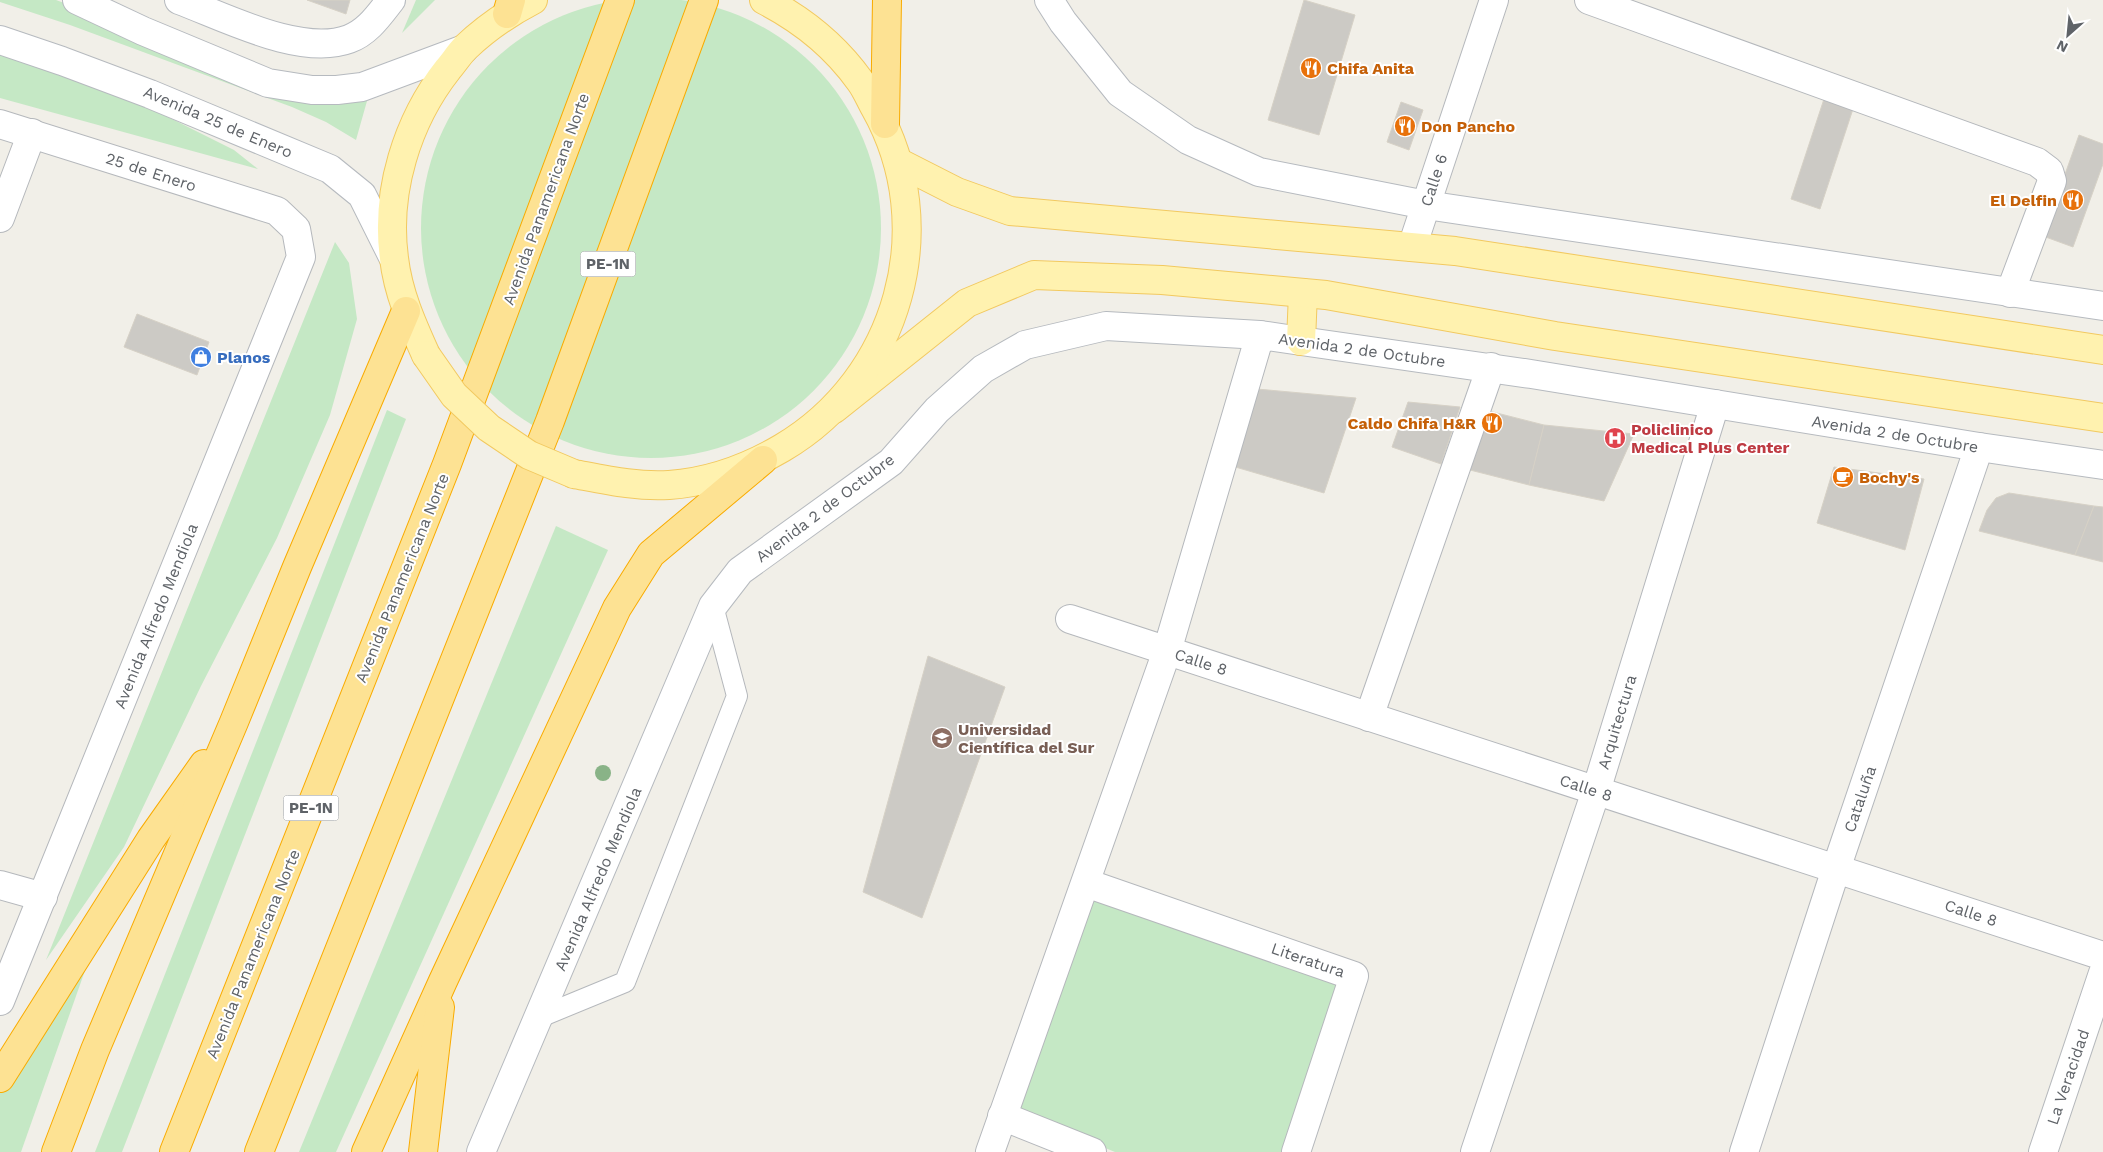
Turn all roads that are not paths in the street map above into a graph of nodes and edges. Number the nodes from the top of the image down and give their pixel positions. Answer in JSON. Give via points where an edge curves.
{"nodes":[{"id":1,"x":179,"y":0,"type":"edge"},
{"id":2,"x":391,"y":0,"type":"edge"},
{"id":3,"x":533,"y":0,"type":"edge"},
{"id":4,"x":620,"y":0,"type":"edge"},
{"id":5,"x":704,"y":0,"type":"edge"},
{"id":6,"x":764,"y":0,"type":"edge"},
{"id":7,"x":887,"y":0,"type":"edge"},
{"id":8,"x":1049,"y":0,"type":"edge"},
{"id":9,"x":1494,"y":0,"type":"edge"},
{"id":10,"x":1589,"y":0,"type":"edge"},
{"id":11,"x":89,"y":1,"type":"edge"},
{"id":12,"x":509,"y":7,"type":"edge"},
{"id":13,"x":0,"y":40,"type":"edge"},
{"id":14,"x":464,"y":49,"type":"junction"},
{"id":15,"x":0,"y":124,"type":"edge"},
{"id":16,"x":884,"y":124,"type":"junction"},
{"id":17,"x":32,"y":133,"type":"junction"},
{"id":18,"x":898,"y":162,"type":"junction"},
{"id":19,"x":1426,"y":205,"type":"junction"},
{"id":20,"x":0,"y":218,"type":"edge"},
{"id":21,"x":296,"y":229,"type":"joint"},
{"id":22,"x":1412,"y":247,"type":"junction"},
{"id":23,"x":393,"y":257,"type":"junction"},
{"id":24,"x":1303,"y":293,"type":"junction"},
{"id":25,"x":2010,"y":293,"type":"junction"},
{"id":26,"x":2103,"y":306,"type":"edge"},
{"id":27,"x":406,"y":312,"type":"junction"},
{"id":28,"x":1260,"y":335,"type":"junction"},
{"id":29,"x":1301,"y":341,"type":"junction"},
{"id":30,"x":2103,"y":350,"type":"edge"},
{"id":31,"x":1490,"y":368,"type":"junction"},
{"id":32,"x":1715,"y":404,"type":"junction"},
{"id":33,"x":834,"y":409,"type":"junction"},
{"id":34,"x":2103,"y":418,"type":"edge"},
{"id":35,"x":1979,"y":447,"type":"junction"},
{"id":36,"x":763,"y":460,"type":"junction"},
{"id":37,"x":2103,"y":465,"type":"edge"},
{"id":38,"x":713,"y":606,"type":"junction"},
{"id":39,"x":1070,"y":619,"type":"dead end"},
{"id":40,"x":1167,"y":651,"type":"junction"},
{"id":41,"x":1369,"y":717,"type":"junction"},
{"id":42,"x":234,"y":722,"type":"junction"},
{"id":43,"x":1596,"y":791,"type":"junction"},
{"id":44,"x":1836,"y":869,"type":"junction"},
{"id":45,"x":1086,"y":883,"type":"junction"},
{"id":46,"x":0,"y":885,"type":"edge"},
{"id":47,"x":43,"y":897,"type":"junction"},
{"id":48,"x":2103,"y":956,"type":"edge"},
{"id":49,"x":2103,"y":973,"type":"edge"},
{"id":50,"x":444,"y":980,"type":"junction"},
{"id":51,"x":0,"y":1001,"type":"edge"},
{"id":52,"x":540,"y":1017,"type":"junction"},
{"id":53,"x":0,"y":1078,"type":"edge"},
{"id":54,"x":1002,"y":1116,"type":"junction"},
{"id":55,"x":56,"y":1152,"type":"edge"},
{"id":56,"x":174,"y":1152,"type":"edge"},
{"id":57,"x":259,"y":1152,"type":"edge"},
{"id":58,"x":366,"y":1152,"type":"edge"},
{"id":59,"x":423,"y":1152,"type":"edge"},
{"id":60,"x":482,"y":1152,"type":"edge"},
{"id":61,"x":990,"y":1152,"type":"edge"},
{"id":62,"x":1092,"y":1152,"type":"edge"},
{"id":63,"x":1296,"y":1152,"type":"edge"},
{"id":64,"x":1475,"y":1152,"type":"edge"},
{"id":65,"x":1744,"y":1152,"type":"edge"},
{"id":66,"x":2042,"y":1152,"type":"edge"}],
"edges":[{"from":1,"to":2,"type":"street","via":[[272,36],[307,43],[350,39],[371,26]]},
{"from":3,"to":12,"type":"main road"},
{"from":4,"to":56,"type":"highway","name":"Avenida Panamericana Norte","number":"PE-1N","via":[[448,464]]},
{"from":5,"to":57,"type":"highway","number":"PE-1N","via":[[550,421]]},
{"from":6,"to":16,"type":"main road","via":[[789,13],[828,44],[860,81]]},
{"from":7,"to":16,"type":"highway"},
{"from":8,"to":19,"type":"street","via":[[1120,92],[1188,140],[1259,172]]},
{"from":9,"to":19,"type":"street","name":"Calle 6"},
{"from":10,"to":25,"type":"street","via":[[2037,162],[2048,171],[2052,181]]},
{"from":11,"to":14,"type":"street","via":[[143,31],[268,83],[312,90],[362,87]]},
{"from":12,"to":14,"type":"main road"},
{"from":13,"to":23,"type":"street","name":"Avenida 25 de Enero","via":[[150,94],[330,169],[362,194]]},
{"from":14,"to":23,"type":"main road","via":[[436,85],[414,124],[399,167],[392,212]]},
{"from":15,"to":17,"type":"street","name":"25 de Enero"},
{"from":16,"to":18,"type":"main road"},
{"from":17,"to":20,"type":"street"},
{"from":17,"to":21,"type":"street","name":"25 de Enero","via":[[277,211]]},
{"from":18,"to":22,"type":"main road","via":[[957,192],[1010,211]]},
{"from":18,"to":33,"type":"main road","via":[[906,202],[907,247],[900,292],[885,335],[863,374]]},
{"from":19,"to":22,"type":"street","name":"Calle 6"},
{"from":19,"to":25,"type":"street"},
{"from":21,"to":47,"type":"street","name":"Avenida Alfredo Mendiola","via":[[301,257]]},
{"from":22,"to":30,"type":"main road"},
{"from":23,"to":27,"type":"main road"},
{"from":24,"to":29,"type":"main road"},
{"from":24,"to":33,"type":"main road","via":[[1162,280],[1034,275],[967,302]]},
{"from":24,"to":34,"type":"main road","via":[[1555,336]]},
{"from":25,"to":26,"type":"street"},
{"from":27,"to":36,"type":"main road","bridge":true,"via":[[426,355],[454,395],[489,428],[529,455],[574,474],[621,484],[670,485],[718,477]]},
{"from":27,"to":42,"type":"highway"},
{"from":28,"to":29,"type":"street","name":"Avenida 2 de Octubre"},
{"from":28,"to":38,"type":"street","name":"Avenida 2 de Octubre","via":[[1106,326],[1025,345],[982,369],[938,410],[891,462],[740,571]]},
{"from":28,"to":40,"type":"street"},
{"from":29,"to":31,"type":"street","name":"Avenida 2 de Octubre"},
{"from":31,"to":32,"type":"street","name":"Avenida 2 de Octubre"},
{"from":31,"to":41,"type":"street"},
{"from":32,"to":35,"type":"street","name":"Avenida 2 de Octubre"},
{"from":32,"to":43,"type":"street","name":"Arquitectura"},
{"from":33,"to":36,"type":"main road","via":[[800,438]]},
{"from":35,"to":37,"type":"street","name":"Avenida 2 de Octubre"},
{"from":35,"to":44,"type":"street","name":"Cataluña"},
{"from":36,"to":50,"type":"highway","via":[[651,554],[617,608]]},
{"from":38,"to":52,"type":"street","name":"Avenida Alfredo Mendiola"},
{"from":38,"to":52,"type":"lane","via":[[737,696],[625,982]]},
{"from":39,"to":40,"type":"street","name":"Calle 8"},
{"from":40,"to":41,"type":"street","name":"Calle 8"},
{"from":40,"to":45,"type":"street"},
{"from":41,"to":43,"type":"street","name":"Calle 8"},
{"from":42,"to":53,"type":"highway","via":[[151,839]]},
{"from":42,"to":55,"type":"highway","via":[[95,1050]]},
{"from":43,"to":44,"type":"street","name":"Calle 8"},
{"from":43,"to":64,"type":"street","name":"Arquitectura"},
{"from":44,"to":48,"type":"street","name":"Calle 8"},
{"from":44,"to":65,"type":"street","name":"Cataluña"},
{"from":45,"to":54,"type":"street"},
{"from":45,"to":63,"type":"street","name":"Literatura","via":[[1354,976]]},
{"from":46,"to":47,"type":"street"},
{"from":47,"to":51,"type":"street","name":"Avenida Alfredo Mendiola"},
{"from":49,"to":66,"type":"street","name":"La Veracidad"},
{"from":50,"to":58,"type":"highway"},
{"from":50,"to":59,"type":"highway"},
{"from":52,"to":60,"type":"street","name":"Avenida Alfredo Mendiola"},
{"from":54,"to":61,"type":"street"},
{"from":54,"to":62,"type":"street"}]}
